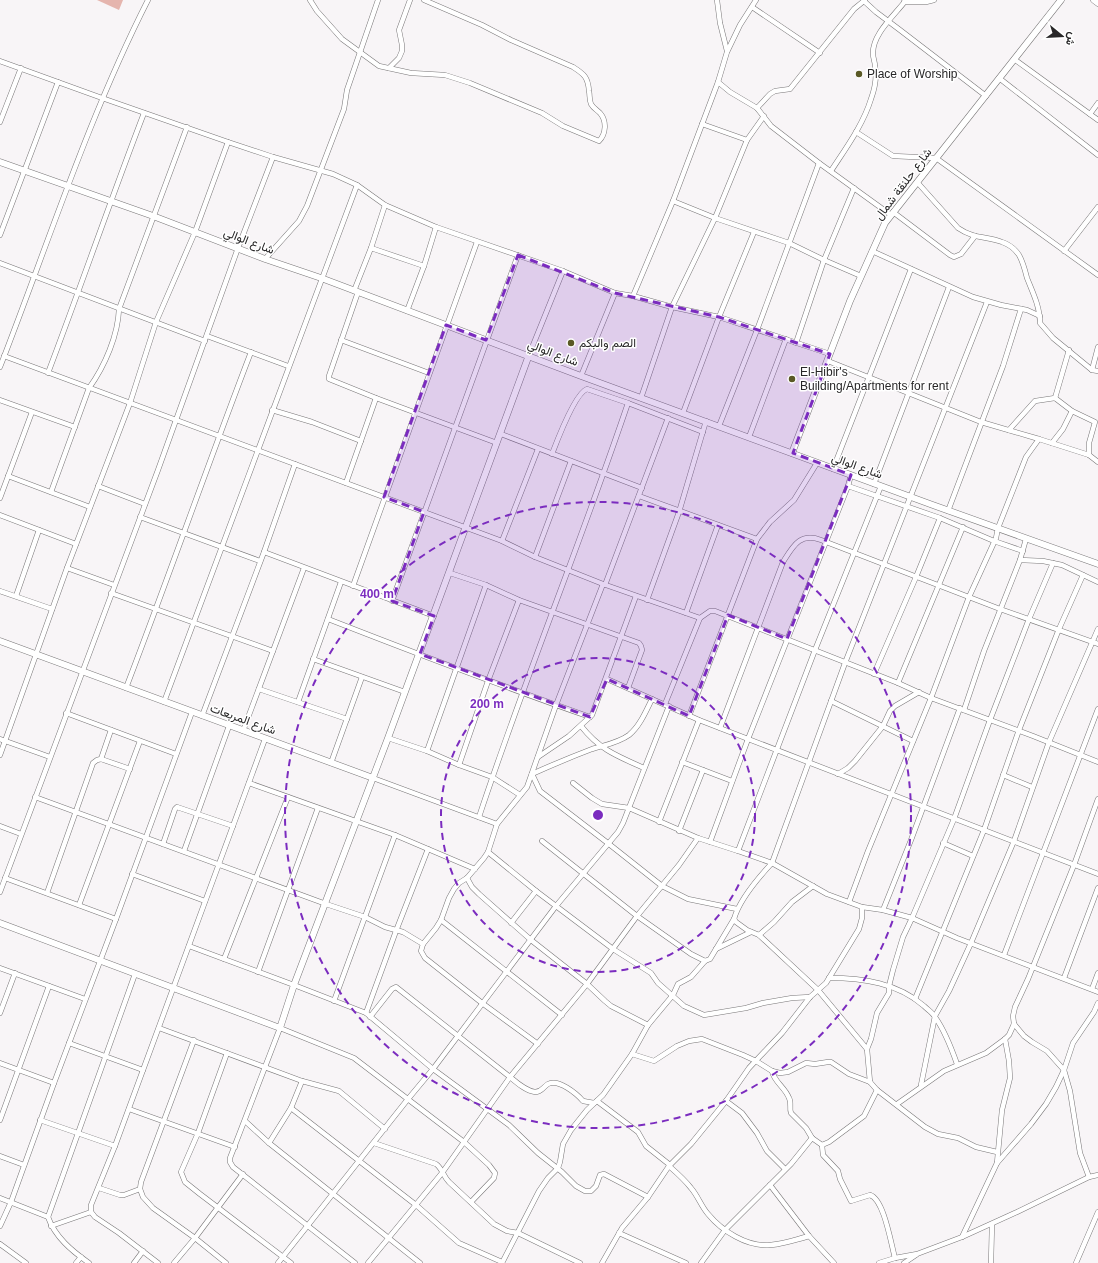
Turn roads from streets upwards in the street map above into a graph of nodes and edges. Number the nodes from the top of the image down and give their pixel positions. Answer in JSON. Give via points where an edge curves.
{"nodes":[{"id":1,"x":148,"y":0,"type":"edge"},
{"id":2,"x":310,"y":0,"type":"edge"},
{"id":3,"x":378,"y":0,"type":"edge"},
{"id":4,"x":410,"y":0,"type":"edge"},
{"id":5,"x":424,"y":0,"type":"edge"},
{"id":6,"x":717,"y":0,"type":"edge"},
{"id":7,"x":756,"y":0,"type":"edge"},
{"id":8,"x":864,"y":0,"type":"edge"},
{"id":9,"x":934,"y":0,"type":"edge"},
{"id":10,"x":1061,"y":0,"type":"edge"},
{"id":11,"x":1094,"y":0,"type":"edge"},
{"id":12,"x":905,"y":1,"type":"edge"},
{"id":13,"x":1098,"y":3,"type":"edge"},
{"id":14,"x":752,"y":7,"type":"junction"},
{"id":15,"x":887,"y":20,"type":"junction"},
{"id":16,"x":360,"y":52,"type":"junction"},
{"id":17,"x":727,"y":52,"type":"junction"},
{"id":18,"x":820,"y":53,"type":"junction"},
{"id":19,"x":1014,"y":58,"type":"junction"},
{"id":20,"x":0,"y":61,"type":"edge"},
{"id":21,"x":20,"y":68,"type":"junction"},
{"id":22,"x":389,"y":68,"type":"junction"},
{"id":23,"x":999,"y":78,"type":"junction"},
{"id":24,"x":58,"y":82,"type":"junction"},
{"id":25,"x":718,"y":82,"type":"junction"},
{"id":26,"x":986,"y":96,"type":"junction"},
{"id":27,"x":102,"y":98,"type":"junction"},
{"id":28,"x":1098,"y":103,"type":"edge"},
{"id":29,"x":757,"y":108,"type":"junction"},
{"id":30,"x":144,"y":113,"type":"junction"},
{"id":31,"x":1090,"y":114,"type":"junction"},
{"id":32,"x":764,"y":116,"type":"junction"},
{"id":33,"x":1098,"y":120,"type":"edge"},
{"id":34,"x":0,"y":122,"type":"edge"},
{"id":35,"x":702,"y":124,"type":"junction"},
{"id":36,"x":187,"y":127,"type":"junction"},
{"id":37,"x":856,"y":132,"type":"junction"},
{"id":38,"x":747,"y":140,"type":"junction"},
{"id":39,"x":228,"y":142,"type":"junction"},
{"id":40,"x":1098,"y":155,"type":"edge"},
{"id":41,"x":273,"y":157,"type":"junction"},
{"id":42,"x":936,"y":158,"type":"junction"},
{"id":43,"x":0,"y":162,"type":"edge"},
{"id":44,"x":819,"y":163,"type":"junction"},
{"id":45,"x":24,"y":171,"type":"junction"},
{"id":46,"x":320,"y":171,"type":"junction"},
{"id":47,"x":831,"y":171,"type":"junction"},
{"id":48,"x":917,"y":182,"type":"junction"},
{"id":49,"x":357,"y":185,"type":"junction"},
{"id":50,"x":67,"y":186,"type":"junction"},
{"id":51,"x":854,"y":188,"type":"junction"},
{"id":52,"x":110,"y":201,"type":"junction"},
{"id":53,"x":673,"y":201,"type":"junction"},
{"id":54,"x":385,"y":205,"type":"junction"},
{"id":55,"x":1098,"y":207,"type":"edge"},
{"id":56,"x":892,"y":214,"type":"junction"},
{"id":57,"x":153,"y":216,"type":"junction"},
{"id":58,"x":715,"y":218,"type":"junction"},
{"id":59,"x":436,"y":227,"type":"junction"},
{"id":60,"x":195,"y":232,"type":"junction"},
{"id":61,"x":754,"y":232,"type":"junction"},
{"id":62,"x":0,"y":235,"type":"edge"},
{"id":63,"x":975,"y":236,"type":"junction"},
{"id":64,"x":477,"y":242,"type":"junction"},
{"id":65,"x":788,"y":243,"type":"junction"},
{"id":66,"x":238,"y":248,"type":"junction"},
{"id":67,"x":371,"y":248,"type":"junction"},
{"id":68,"x":872,"y":250,"type":"junction"},
{"id":69,"x":1064,"y":251,"type":"junction"},
{"id":70,"x":518,"y":255,"type":"junction"},
{"id":71,"x":265,"y":259,"type":"junction"},
{"id":72,"x":824,"y":260,"type":"junction"},
{"id":73,"x":0,"y":263,"type":"edge"},
{"id":74,"x":424,"y":266,"type":"junction"},
{"id":75,"x":912,"y":269,"type":"junction"},
{"id":76,"x":562,"y":270,"type":"junction"},
{"id":77,"x":1098,"y":275,"type":"edge"},
{"id":78,"x":35,"y":276,"type":"junction"},
{"id":79,"x":861,"y":276,"type":"junction"},
{"id":80,"x":321,"y":278,"type":"junction"},
{"id":81,"x":949,"y":287,"type":"junction"},
{"id":82,"x":356,"y":292,"type":"junction"},
{"id":83,"x":78,"y":293,"type":"junction"},
{"id":84,"x":615,"y":293,"type":"junction"},
{"id":85,"x":632,"y":296,"type":"junction"},
{"id":86,"x":988,"y":302,"type":"junction"},
{"id":87,"x":672,"y":307,"type":"junction"},
{"id":88,"x":119,"y":309,"type":"junction"},
{"id":89,"x":1021,"y":309,"type":"junction"},
{"id":90,"x":407,"y":310,"type":"junction"},
{"id":91,"x":1040,"y":316,"type":"junction"},
{"id":92,"x":719,"y":317,"type":"junction"},
{"id":93,"x":156,"y":322,"type":"junction"},
{"id":94,"x":446,"y":325,"type":"junction"},
{"id":95,"x":757,"y":330,"type":"junction"},
{"id":96,"x":206,"y":338,"type":"junction"},
{"id":97,"x":786,"y":339,"type":"junction"},
{"id":98,"x":341,"y":340,"type":"junction"},
{"id":99,"x":486,"y":340,"type":"junction"},
{"id":100,"x":796,"y":343,"type":"junction"},
{"id":101,"x":1098,"y":347,"type":"edge"},
{"id":102,"x":0,"y":349,"type":"edge"},
{"id":103,"x":1069,"y":350,"type":"junction"},
{"id":104,"x":6,"y":351,"type":"junction"},
{"id":105,"x":251,"y":352,"type":"junction"},
{"id":106,"x":830,"y":354,"type":"junction"},
{"id":107,"x":4,"y":356,"type":"junction"},
{"id":108,"x":529,"y":356,"type":"junction"},
{"id":109,"x":828,"y":361,"type":"junction"},
{"id":110,"x":288,"y":366,"type":"junction"},
{"id":111,"x":0,"y":367,"type":"edge"},
{"id":112,"x":1092,"y":370,"type":"junction"},
{"id":113,"x":1098,"y":371,"type":"edge"},
{"id":114,"x":48,"y":372,"type":"junction"},
{"id":115,"x":429,"y":373,"type":"junction"},
{"id":116,"x":581,"y":376,"type":"junction"},
{"id":117,"x":868,"y":377,"type":"junction"},
{"id":118,"x":90,"y":388,"type":"junction"},
{"id":119,"x":910,"y":393,"type":"junction"},
{"id":120,"x":376,"y":398,"type":"junction"},
{"id":121,"x":641,"y":398,"type":"junction"},
{"id":122,"x":1054,"y":398,"type":"junction"},
{"id":123,"x":0,"y":400,"type":"edge"},
{"id":124,"x":130,"y":403,"type":"junction"},
{"id":125,"x":628,"y":403,"type":"junction"},
{"id":126,"x":946,"y":408,"type":"junction"},
{"id":127,"x":272,"y":410,"type":"junction"},
{"id":128,"x":1072,"y":411,"type":"junction"},
{"id":129,"x":32,"y":412,"type":"junction"},
{"id":130,"x":415,"y":413,"type":"junction"},
{"id":131,"x":683,"y":413,"type":"junction"},
{"id":132,"x":668,"y":418,"type":"junction"},
{"id":133,"x":176,"y":420,"type":"junction"},
{"id":134,"x":981,"y":422,"type":"junction"},
{"id":135,"x":705,"y":426,"type":"junction"},
{"id":136,"x":719,"y":426,"type":"junction"},
{"id":137,"x":75,"y":427,"type":"junction"},
{"id":138,"x":455,"y":428,"type":"junction"},
{"id":139,"x":1009,"y":430,"type":"junction"},
{"id":140,"x":501,"y":434,"type":"junction"},
{"id":141,"x":219,"y":436,"type":"junction"},
{"id":142,"x":749,"y":437,"type":"junction"},
{"id":143,"x":1039,"y":439,"type":"junction"},
{"id":144,"x":361,"y":440,"type":"junction"},
{"id":145,"x":497,"y":443,"type":"junction"},
{"id":146,"x":1052,"y":443,"type":"junction"},
{"id":147,"x":538,"y":449,"type":"junction"},
{"id":148,"x":258,"y":450,"type":"junction"},
{"id":149,"x":792,"y":453,"type":"junction"},
{"id":150,"x":552,"y":454,"type":"junction"},
{"id":151,"x":1089,"y":455,"type":"junction"},
{"id":152,"x":572,"y":461,"type":"junction"},
{"id":153,"x":1098,"y":462,"type":"edge"},
{"id":154,"x":817,"y":463,"type":"junction"},
{"id":155,"x":295,"y":464,"type":"junction"},
{"id":156,"x":833,"y":469,"type":"junction"},
{"id":157,"x":603,"y":473,"type":"junction"},
{"id":158,"x":851,"y":475,"type":"junction"},
{"id":159,"x":8,"y":476,"type":"junction"},
{"id":160,"x":346,"y":483,"type":"junction"},
{"id":161,"x":877,"y":485,"type":"junction"},
{"id":162,"x":98,"y":486,"type":"junction"},
{"id":163,"x":848,"y":486,"type":"junction"},
{"id":164,"x":642,"y":488,"type":"junction"},
{"id":165,"x":51,"y":492,"type":"junction"},
{"id":166,"x":639,"y":496,"type":"junction"},
{"id":167,"x":877,"y":496,"type":"junction"},
{"id":168,"x":911,"y":497,"type":"junction"},
{"id":169,"x":0,"y":498,"type":"edge"},
{"id":170,"x":384,"y":498,"type":"junction"},
{"id":171,"x":145,"y":504,"type":"junction"},
{"id":172,"x":907,"y":506,"type":"junction"},
{"id":173,"x":90,"y":507,"type":"junction"},
{"id":174,"x":948,"y":511,"type":"junction"},
{"id":175,"x":424,"y":512,"type":"junction"},
{"id":176,"x":679,"y":512,"type":"junction"},
{"id":177,"x":0,"y":515,"type":"edge"},
{"id":178,"x":140,"y":517,"type":"junction"},
{"id":179,"x":940,"y":518,"type":"junction"},
{"id":180,"x":718,"y":525,"type":"junction"},
{"id":181,"x":963,"y":527,"type":"junction"},
{"id":182,"x":466,"y":528,"type":"junction"},
{"id":183,"x":39,"y":530,"type":"junction"},
{"id":184,"x":998,"y":530,"type":"junction"},
{"id":185,"x":183,"y":534,"type":"junction"},
{"id":186,"x":757,"y":539,"type":"junction"},
{"id":187,"x":995,"y":539,"type":"junction"},
{"id":188,"x":1026,"y":539,"type":"junction"},
{"id":189,"x":502,"y":541,"type":"junction"},
{"id":190,"x":826,"y":542,"type":"junction"},
{"id":191,"x":76,"y":544,"type":"junction"},
{"id":192,"x":222,"y":547,"type":"junction"},
{"id":193,"x":1023,"y":551,"type":"junction"},
{"id":194,"x":264,"y":552,"type":"junction"},
{"id":195,"x":854,"y":552,"type":"junction"},
{"id":196,"x":535,"y":557,"type":"junction"},
{"id":197,"x":1020,"y":560,"type":"junction"},
{"id":198,"x":260,"y":561,"type":"junction"},
{"id":199,"x":1053,"y":563,"type":"junction"},
{"id":200,"x":885,"y":564,"type":"junction"},
{"id":201,"x":1098,"y":564,"type":"edge"},
{"id":202,"x":67,"y":568,"type":"junction"},
{"id":203,"x":304,"y":568,"type":"junction"},
{"id":204,"x":569,"y":570,"type":"junction"},
{"id":205,"x":450,"y":573,"type":"junction"},
{"id":206,"x":1082,"y":575,"type":"junction"},
{"id":207,"x":916,"y":577,"type":"junction"},
{"id":208,"x":341,"y":582,"type":"junction"},
{"id":209,"x":1098,"y":582,"type":"edge"},
{"id":210,"x":604,"y":584,"type":"junction"},
{"id":211,"x":114,"y":585,"type":"junction"},
{"id":212,"x":486,"y":585,"type":"junction"},
{"id":213,"x":353,"y":586,"type":"junction"},
{"id":214,"x":939,"y":586,"type":"junction"},
{"id":215,"x":0,"y":591,"type":"edge"},
{"id":216,"x":111,"y":593,"type":"junction"},
{"id":217,"x":16,"y":596,"type":"junction"},
{"id":218,"x":636,"y":596,"type":"junction"},
{"id":219,"x":969,"y":597,"type":"junction"},
{"id":220,"x":519,"y":600,"type":"junction"},
{"id":221,"x":647,"y":600,"type":"junction"},
{"id":222,"x":392,"y":601,"type":"junction"},
{"id":223,"x":52,"y":609,"type":"junction"},
{"id":224,"x":156,"y":609,"type":"junction"},
{"id":225,"x":1000,"y":609,"type":"junction"},
{"id":226,"x":553,"y":612,"type":"junction"},
{"id":227,"x":686,"y":613,"type":"junction"},
{"id":228,"x":728,"y":615,"type":"junction"},
{"id":229,"x":434,"y":616,"type":"junction"},
{"id":230,"x":700,"y":618,"type":"junction"},
{"id":231,"x":328,"y":619,"type":"junction"},
{"id":232,"x":1029,"y":619,"type":"junction"},
{"id":233,"x":194,"y":622,"type":"junction"},
{"id":234,"x":588,"y":624,"type":"junction"},
{"id":235,"x":758,"y":627,"type":"junction"},
{"id":236,"x":1059,"y":629,"type":"junction"},
{"id":237,"x":1098,"y":629,"type":"edge"},
{"id":238,"x":232,"y":636,"type":"junction"},
{"id":239,"x":620,"y":636,"type":"junction"},
{"id":240,"x":787,"y":639,"type":"junction"},
{"id":241,"x":0,"y":641,"type":"edge"},
{"id":242,"x":1092,"y":642,"type":"junction"},
{"id":243,"x":1098,"y":644,"type":"edge"},
{"id":244,"x":273,"y":650,"type":"junction"},
{"id":245,"x":815,"y":650,"type":"junction"},
{"id":246,"x":420,"y":654,"type":"junction"},
{"id":247,"x":37,"y":655,"type":"junction"},
{"id":248,"x":313,"y":659,"type":"junction"},
{"id":249,"x":845,"y":663,"type":"junction"},
{"id":250,"x":456,"y":668,"type":"junction"},
{"id":251,"x":82,"y":671,"type":"junction"},
{"id":252,"x":874,"y":674,"type":"junction"},
{"id":253,"x":362,"y":677,"type":"junction"},
{"id":254,"x":607,"y":679,"type":"junction"},
{"id":255,"x":488,"y":681,"type":"junction"},
{"id":256,"x":898,"y":683,"type":"junction"},
{"id":257,"x":126,"y":688,"type":"junction"},
{"id":258,"x":628,"y":688,"type":"junction"},
{"id":259,"x":259,"y":689,"type":"junction"},
{"id":260,"x":405,"y":692,"type":"junction"},
{"id":261,"x":919,"y":692,"type":"junction"},
{"id":262,"x":522,"y":694,"type":"junction"},
{"id":263,"x":931,"y":698,"type":"junction"},
{"id":264,"x":652,"y":699,"type":"junction"},
{"id":265,"x":831,"y":701,"type":"junction"},
{"id":266,"x":164,"y":702,"type":"junction"},
{"id":267,"x":298,"y":702,"type":"junction"},
{"id":268,"x":556,"y":705,"type":"junction"},
{"id":269,"x":667,"y":705,"type":"junction"},
{"id":270,"x":962,"y":709,"type":"junction"},
{"id":271,"x":1098,"y":709,"type":"edge"},
{"id":272,"x":192,"y":712,"type":"junction"},
{"id":273,"x":66,"y":713,"type":"junction"},
{"id":274,"x":202,"y":716,"type":"junction"},
{"id":275,"x":689,"y":716,"type":"junction"},
{"id":276,"x":590,"y":717,"type":"junction"},
{"id":277,"x":347,"y":719,"type":"junction"},
{"id":278,"x":699,"y":720,"type":"junction"},
{"id":279,"x":990,"y":720,"type":"junction"},
{"id":280,"x":229,"y":726,"type":"junction"},
{"id":281,"x":581,"y":726,"type":"junction"},
{"id":282,"x":883,"y":726,"type":"junction"},
{"id":283,"x":720,"y":728,"type":"junction"},
{"id":284,"x":111,"y":730,"type":"junction"},
{"id":285,"x":1019,"y":730,"type":"junction"},
{"id":286,"x":243,"y":731,"type":"junction"},
{"id":287,"x":388,"y":738,"type":"junction"},
{"id":288,"x":265,"y":739,"type":"junction"},
{"id":289,"x":748,"y":739,"type":"junction"},
{"id":290,"x":2,"y":740,"type":"edge"},
{"id":291,"x":140,"y":741,"type":"junction"},
{"id":292,"x":913,"y":741,"type":"junction"},
{"id":293,"x":1049,"y":742,"type":"junction"},
{"id":294,"x":600,"y":747,"type":"junction"},
{"id":295,"x":777,"y":750,"type":"junction"},
{"id":296,"x":427,"y":751,"type":"junction"},
{"id":297,"x":176,"y":754,"type":"junction"},
{"id":298,"x":1080,"y":754,"type":"junction"},
{"id":299,"x":0,"y":755,"type":"edge"},
{"id":300,"x":50,"y":757,"type":"junction"},
{"id":301,"x":538,"y":757,"type":"junction"},
{"id":302,"x":101,"y":759,"type":"junction"},
{"id":303,"x":682,"y":762,"type":"junction"},
{"id":304,"x":809,"y":762,"type":"junction"},
{"id":305,"x":1098,"y":762,"type":"edge"},
{"id":306,"x":331,"y":763,"type":"junction"},
{"id":307,"x":459,"y":765,"type":"junction"},
{"id":308,"x":644,"y":768,"type":"junction"},
{"id":309,"x":130,"y":769,"type":"junction"},
{"id":310,"x":703,"y":770,"type":"junction"},
{"id":311,"x":532,"y":774,"type":"junction"},
{"id":312,"x":838,"y":774,"type":"junction"},
{"id":313,"x":1003,"y":775,"type":"junction"},
{"id":314,"x":492,"y":777,"type":"junction"},
{"id":315,"x":373,"y":778,"type":"junction"},
{"id":316,"x":732,"y":781,"type":"junction"},
{"id":317,"x":249,"y":783,"type":"junction"},
{"id":318,"x":573,"y":784,"type":"dead end"},
{"id":319,"x":1032,"y":787,"type":"junction"},
{"id":320,"x":520,"y":795,"type":"junction"},
{"id":321,"x":891,"y":795,"type":"junction"},
{"id":322,"x":35,"y":797,"type":"junction"},
{"id":323,"x":288,"y":798,"type":"junction"},
{"id":324,"x":1098,"y":799,"type":"edge"},
{"id":325,"x":923,"y":807,"type":"junction"},
{"id":326,"x":318,"y":808,"type":"junction"},
{"id":327,"x":629,"y":808,"type":"junction"},
{"id":328,"x":76,"y":812,"type":"junction"},
{"id":329,"x":198,"y":813,"type":"junction"},
{"id":330,"x":479,"y":817,"type":"junction"},
{"id":331,"x":954,"y":818,"type":"junction"},
{"id":332,"x":356,"y":821,"type":"junction"},
{"id":333,"x":658,"y":822,"type":"junction"},
{"id":334,"x":110,"y":823,"type":"junction"},
{"id":335,"x":497,"y":824,"type":"junction"},
{"id":336,"x":0,"y":826,"type":"edge"},
{"id":337,"x":233,"y":826,"type":"junction"},
{"id":338,"x":984,"y":830,"type":"junction"},
{"id":339,"x":679,"y":831,"type":"junction"},
{"id":340,"x":21,"y":834,"type":"junction"},
{"id":341,"x":395,"y":835,"type":"junction"},
{"id":342,"x":146,"y":837,"type":"junction"},
{"id":343,"x":698,"y":838,"type":"junction"},
{"id":344,"x":542,"y":841,"type":"dead end"},
{"id":345,"x":1014,"y":841,"type":"junction"},
{"id":346,"x":710,"y":842,"type":"junction"},
{"id":347,"x":943,"y":843,"type":"junction"},
{"id":348,"x":163,"y":844,"type":"junction"},
{"id":349,"x":609,"y":844,"type":"junction"},
{"id":350,"x":428,"y":850,"type":"junction"},
{"id":351,"x":184,"y":851,"type":"junction"},
{"id":352,"x":738,"y":851,"type":"junction"},
{"id":353,"x":488,"y":852,"type":"junction"},
{"id":354,"x":1043,"y":852,"type":"junction"},
{"id":355,"x":973,"y":856,"type":"junction"},
{"id":356,"x":772,"y":863,"type":"junction"},
{"id":357,"x":218,"y":865,"type":"junction"},
{"id":358,"x":1074,"y":865,"type":"junction"},
{"id":359,"x":475,"y":869,"type":"junction"},
{"id":360,"x":132,"y":874,"type":"junction"},
{"id":361,"x":583,"y":874,"type":"junction"},
{"id":362,"x":1098,"y":874,"type":"edge"},
{"id":363,"x":5,"y":878,"type":"junction"},
{"id":364,"x":256,"y":878,"type":"junction"},
{"id":365,"x":467,"y":878,"type":"junction"},
{"id":366,"x":662,"y":886,"type":"junction"},
{"id":367,"x":813,"y":886,"type":"junction"},
{"id":368,"x":1098,"y":888,"type":"edge"},
{"id":369,"x":288,"y":890,"type":"junction"},
{"id":370,"x":536,"y":891,"type":"junction"},
{"id":371,"x":0,"y":892,"type":"edge"},
{"id":372,"x":47,"y":893,"type":"junction"},
{"id":373,"x":205,"y":901,"type":"junction"},
{"id":374,"x":849,"y":902,"type":"junction"},
{"id":375,"x":326,"y":904,"type":"junction"},
{"id":376,"x":79,"y":905,"type":"junction"},
{"id":377,"x":556,"y":906,"type":"junction"},
{"id":378,"x":862,"y":907,"type":"junction"},
{"id":379,"x":737,"y":909,"type":"junction"},
{"id":380,"x":883,"y":910,"type":"junction"},
{"id":381,"x":637,"y":916,"type":"junction"},
{"id":382,"x":365,"y":917,"type":"junction"},
{"id":383,"x":912,"y":918,"type":"junction"},
{"id":384,"x":116,"y":919,"type":"junction"},
{"id":385,"x":734,"y":919,"type":"junction"},
{"id":386,"x":441,"y":920,"type":"junction"},
{"id":387,"x":0,"y":923,"type":"edge"},
{"id":388,"x":511,"y":923,"type":"junction"},
{"id":389,"x":396,"y":931,"type":"junction"},
{"id":390,"x":942,"y":931,"type":"junction"},
{"id":391,"x":751,"y":932,"type":"junction"},
{"id":392,"x":759,"y":935,"type":"junction"},
{"id":393,"x":531,"y":940,"type":"junction"},
{"id":394,"x":971,"y":943,"type":"junction"},
{"id":395,"x":423,"y":944,"type":"junction"},
{"id":396,"x":189,"y":946,"type":"junction"},
{"id":397,"x":613,"y":949,"type":"junction"},
{"id":398,"x":716,"y":949,"type":"junction"},
{"id":399,"x":1004,"y":955,"type":"junction"},
{"id":400,"x":224,"y":959,"type":"junction"},
{"id":401,"x":101,"y":960,"type":"junction"},
{"id":402,"x":706,"y":962,"type":"junction"},
{"id":403,"x":1033,"y":967,"type":"junction"},
{"id":404,"x":0,"y":968,"type":"edge"},
{"id":405,"x":258,"y":972,"type":"junction"},
{"id":406,"x":506,"y":972,"type":"junction"},
{"id":407,"x":15,"y":973,"type":"junction"},
{"id":408,"x":1098,"y":973,"type":"edge"},
{"id":409,"x":135,"y":974,"type":"junction"},
{"id":410,"x":829,"y":978,"type":"junction"},
{"id":411,"x":1064,"y":978,"type":"junction"},
{"id":412,"x":587,"y":984,"type":"junction"},
{"id":413,"x":294,"y":985,"type":"junction"},
{"id":414,"x":49,"y":986,"type":"junction"},
{"id":415,"x":889,"y":986,"type":"junction"},
{"id":416,"x":173,"y":988,"type":"junction"},
{"id":417,"x":818,"y":990,"type":"junction"},
{"id":418,"x":1092,"y":990,"type":"junction"},
{"id":419,"x":1098,"y":992,"type":"edge"},
{"id":420,"x":673,"y":996,"type":"junction"},
{"id":421,"x":810,"y":997,"type":"junction"},
{"id":422,"x":1098,"y":997,"type":"edge"},
{"id":423,"x":85,"y":999,"type":"junction"},
{"id":424,"x":915,"y":999,"type":"junction"},
{"id":425,"x":334,"y":1001,"type":"junction"},
{"id":426,"x":482,"y":1003,"type":"junction"},
{"id":427,"x":1098,"y":1003,"type":"edge"},
{"id":428,"x":0,"y":1013,"type":"edge"},
{"id":429,"x":368,"y":1015,"type":"junction"},
{"id":430,"x":562,"y":1015,"type":"junction"},
{"id":431,"x":935,"y":1016,"type":"junction"},
{"id":432,"x":1014,"y":1024,"type":"junction"},
{"id":433,"x":648,"y":1025,"type":"junction"},
{"id":434,"x":159,"y":1028,"type":"junction"},
{"id":435,"x":280,"y":1028,"type":"junction"},
{"id":436,"x":458,"y":1036,"type":"junction"},
{"id":437,"x":1005,"y":1039,"type":"junction"},
{"id":438,"x":194,"y":1040,"type":"junction"},
{"id":439,"x":69,"y":1043,"type":"junction"},
{"id":440,"x":538,"y":1044,"type":"junction"},
{"id":441,"x":867,"y":1049,"type":"junction"},
{"id":442,"x":227,"y":1053,"type":"junction"},
{"id":443,"x":632,"y":1054,"type":"junction"},
{"id":444,"x":105,"y":1056,"type":"junction"},
{"id":445,"x":756,"y":1061,"type":"junction"},
{"id":446,"x":0,"y":1063,"type":"edge"},
{"id":447,"x":957,"y":1064,"type":"junction"},
{"id":448,"x":265,"y":1067,"type":"junction"},
{"id":449,"x":433,"y":1069,"type":"junction"},
{"id":450,"x":18,"y":1070,"type":"junction"},
{"id":451,"x":143,"y":1070,"type":"junction"},
{"id":452,"x":1064,"y":1070,"type":"junction"},
{"id":453,"x":772,"y":1071,"type":"junction"},
{"id":454,"x":510,"y":1077,"type":"junction"},
{"id":455,"x":302,"y":1081,"type":"junction"},
{"id":456,"x":870,"y":1082,"type":"junction"},
{"id":457,"x":54,"y":1083,"type":"junction"},
{"id":458,"x":922,"y":1085,"type":"junction"},
{"id":459,"x":877,"y":1090,"type":"junction"},
{"id":460,"x":408,"y":1099,"type":"junction"},
{"id":461,"x":726,"y":1101,"type":"junction"},
{"id":462,"x":596,"y":1102,"type":"junction"},
{"id":463,"x":897,"y":1104,"type":"junction"},
{"id":464,"x":291,"y":1108,"type":"junction"},
{"id":465,"x":129,"y":1109,"type":"junction"},
{"id":466,"x":488,"y":1109,"type":"junction"},
{"id":467,"x":0,"y":1120,"type":"edge"},
{"id":468,"x":40,"y":1120,"type":"junction"},
{"id":469,"x":163,"y":1121,"type":"junction"},
{"id":470,"x":245,"y":1121,"type":"junction"},
{"id":471,"x":385,"y":1129,"type":"junction"},
{"id":472,"x":77,"y":1133,"type":"junction"},
{"id":473,"x":198,"y":1133,"type":"junction"},
{"id":474,"x":812,"y":1138,"type":"junction"},
{"id":475,"x":269,"y":1142,"type":"junction"},
{"id":476,"x":464,"y":1142,"type":"junction"},
{"id":477,"x":374,"y":1143,"type":"junction"},
{"id":478,"x":822,"y":1145,"type":"junction"},
{"id":479,"x":115,"y":1146,"type":"junction"},
{"id":480,"x":235,"y":1147,"type":"junction"},
{"id":481,"x":997,"y":1152,"type":"junction"},
{"id":482,"x":0,"y":1156,"type":"edge"},
{"id":483,"x":360,"y":1161,"type":"junction"},
{"id":484,"x":997,"y":1163,"type":"junction"},
{"id":485,"x":24,"y":1165,"type":"junction"},
{"id":486,"x":670,"y":1166,"type":"junction"},
{"id":487,"x":558,"y":1168,"type":"junction"},
{"id":488,"x":785,"y":1169,"type":"junction"},
{"id":489,"x":442,"y":1173,"type":"junction"},
{"id":490,"x":242,"y":1174,"type":"junction"},
{"id":491,"x":1098,"y":1175,"type":"edge"},
{"id":492,"x":1089,"y":1177,"type":"junction"},
{"id":493,"x":770,"y":1185,"type":"junction"},
{"id":494,"x":100,"y":1188,"type":"junction"},
{"id":495,"x":140,"y":1190,"type":"junction"},
{"id":496,"x":333,"y":1194,"type":"junction"},
{"id":497,"x":648,"y":1196,"type":"junction"},
{"id":498,"x":0,"y":1198,"type":"edge"},
{"id":499,"x":11,"y":1202,"type":"junction"},
{"id":500,"x":471,"y":1202,"type":"junction"},
{"id":501,"x":416,"y":1205,"type":"junction"},
{"id":502,"x":218,"y":1207,"type":"junction"},
{"id":503,"x":91,"y":1212,"type":"junction"},
{"id":504,"x":1098,"y":1212,"type":"edge"},
{"id":505,"x":48,"y":1217,"type":"junction"},
{"id":506,"x":992,"y":1224,"type":"junction"},
{"id":507,"x":0,"y":1226,"type":"edge"},
{"id":508,"x":51,"y":1226,"type":"junction"},
{"id":509,"x":308,"y":1226,"type":"junction"},
{"id":510,"x":725,"y":1230,"type":"junction"},
{"id":511,"x":518,"y":1233,"type":"junction"},
{"id":512,"x":619,"y":1233,"type":"junction"},
{"id":513,"x":809,"y":1236,"type":"junction"},
{"id":514,"x":962,"y":1237,"type":"junction"},
{"id":515,"x":195,"y":1238,"type":"junction"},
{"id":516,"x":388,"y":1238,"type":"junction"},
{"id":517,"x":0,"y":1244,"type":"edge"},
{"id":518,"x":143,"y":1251,"type":"junction"},
{"id":519,"x":917,"y":1254,"type":"junction"},
{"id":520,"x":283,"y":1256,"type":"junction"},
{"id":521,"x":81,"y":1257,"type":"junction"},
{"id":522,"x":895,"y":1258,"type":"junction"},
{"id":523,"x":502,"y":1262,"type":"edge"},
{"id":524,"x":26,"y":1263,"type":"edge"},
{"id":525,"x":76,"y":1263,"type":"edge"},
{"id":526,"x":89,"y":1263,"type":"edge"},
{"id":527,"x":134,"y":1263,"type":"edge"},
{"id":528,"x":158,"y":1263,"type":"edge"},
{"id":529,"x":174,"y":1263,"type":"edge"},
{"id":530,"x":226,"y":1263,"type":"edge"},
{"id":531,"x":278,"y":1263,"type":"edge"},
{"id":532,"x":291,"y":1263,"type":"edge"},
{"id":533,"x":355,"y":1263,"type":"edge"},
{"id":534,"x":368,"y":1263,"type":"edge"},
{"id":535,"x":420,"y":1263,"type":"edge"},
{"id":536,"x":580,"y":1263,"type":"edge"},
{"id":537,"x":602,"y":1263,"type":"edge"},
{"id":538,"x":686,"y":1263,"type":"edge"},
{"id":539,"x":701,"y":1263,"type":"edge"},
{"id":540,"x":834,"y":1263,"type":"edge"},
{"id":541,"x":879,"y":1263,"type":"edge"},
{"id":542,"x":904,"y":1263,"type":"edge"},
{"id":543,"x":991,"y":1263,"type":"edge"},
{"id":544,"x":1076,"y":1263,"type":"edge"}],
"edges":[{"from":1,"to":27,"type":"street","via":[[125,44]]},
{"from":2,"to":16,"type":"street","via":[[342,39]]},
{"from":3,"to":16,"type":"street"},
{"from":4,"to":22,"type":"street","via":[[399,30],[402,51]]},
{"from":5,"to":22,"type":"street","via":[[573,67],[586,76],[591,105],[600,113],[604,122],[604,136],[599,142],[563,126],[542,113],[445,75],[411,73]]},
{"from":6,"to":17,"type":"street"},
{"from":7,"to":14,"type":"street"},
{"from":8,"to":15,"type":"street"},
{"from":8,"to":18,"type":"street"},
{"from":9,"to":12,"type":"street"},
{"from":10,"to":19,"type":"street","name":"شارع حلنقة شمال"},
{"from":11,"to":13,"type":"street"},
{"from":12,"to":15,"type":"street"},
{"from":14,"to":17,"type":"street"},
{"from":14,"to":18,"type":"street"},
{"from":15,"to":26,"type":"street"},
{"from":15,"to":37,"type":"street","via":[[874,45],[876,83]]},
{"from":16,"to":22,"type":"street","via":[[379,66]]},
{"from":16,"to":46,"type":"street","via":[[347,90],[344,109]]},
{"from":17,"to":25,"type":"street"},
{"from":18,"to":29,"type":"street","via":[[790,89],[775,91]]},
{"from":19,"to":23,"type":"street","name":"شارع حلنقة شمال"},
{"from":19,"to":31,"type":"street"},
{"from":20,"to":21,"type":"street"},
{"from":21,"to":24,"type":"street"},
{"from":21,"to":34,"type":"street"},
{"from":23,"to":26,"type":"street","name":"شارع حلنقة شمال"},
{"from":23,"to":40,"type":"street"},
{"from":24,"to":27,"type":"street"},
{"from":24,"to":45,"type":"street"},
{"from":25,"to":29,"type":"street"},
{"from":25,"to":35,"type":"street"},
{"from":26,"to":42,"type":"street","name":"شارع حلنقة شمال"},
{"from":27,"to":30,"type":"street"},
{"from":27,"to":50,"type":"street"},
{"from":28,"to":31,"type":"street"},
{"from":29,"to":32,"type":"street"},
{"from":30,"to":36,"type":"street"},
{"from":30,"to":52,"type":"street"},
{"from":31,"to":33,"type":"street"},
{"from":32,"to":38,"type":"street"},
{"from":32,"to":44,"type":"street","via":[[771,126]]},
{"from":35,"to":38,"type":"street"},
{"from":35,"to":53,"type":"street"},
{"from":36,"to":39,"type":"street"},
{"from":36,"to":57,"type":"street"},
{"from":37,"to":42,"type":"street","via":[[893,156]]},
{"from":37,"to":47,"type":"street"},
{"from":38,"to":58,"type":"street"},
{"from":39,"to":41,"type":"street"},
{"from":39,"to":60,"type":"street"},
{"from":41,"to":46,"type":"street"},
{"from":41,"to":66,"type":"street"},
{"from":42,"to":48,"type":"street","name":"شارع حلنقة شمال"},
{"from":42,"to":69,"type":"street"},
{"from":43,"to":45,"type":"street","name":"شارع الوالي"},
{"from":44,"to":47,"type":"street"},
{"from":44,"to":65,"type":"street"},
{"from":45,"to":50,"type":"street","name":"شارع الوالي"},
{"from":45,"to":62,"type":"street"},
{"from":46,"to":49,"type":"street"},
{"from":46,"to":71,"type":"street","via":[[313,193],[299,221]]},
{"from":47,"to":51,"type":"street"},
{"from":48,"to":56,"type":"street","name":"شارع حلنقة شمال"},
{"from":48,"to":63,"type":"street","via":[[958,228]]},
{"from":49,"to":54,"type":"street"},
{"from":49,"to":80,"type":"street"},
{"from":50,"to":52,"type":"street","name":"شارع الوالي"},
{"from":50,"to":78,"type":"street"},
{"from":51,"to":56,"type":"street"},
{"from":51,"to":72,"type":"street"},
{"from":52,"to":57,"type":"street","name":"شارع الوالي"},
{"from":52,"to":83,"type":"street"},
{"from":53,"to":58,"type":"street"},
{"from":53,"to":85,"type":"street"},
{"from":54,"to":59,"type":"street"},
{"from":54,"to":67,"type":"street"},
{"from":55,"to":69,"type":"street"},
{"from":56,"to":63,"type":"street","via":[[954,257],[961,254]]},
{"from":56,"to":68,"type":"street","name":"شارع حلنقة شمال"},
{"from":57,"to":60,"type":"street","name":"شارع الوالي"},
{"from":57,"to":88,"type":"street"},
{"from":58,"to":61,"type":"street"},
{"from":58,"to":87,"type":"street"},
{"from":59,"to":64,"type":"street"},
{"from":59,"to":74,"type":"street"},
{"from":60,"to":66,"type":"street","name":"شارع الوالي"},
{"from":60,"to":93,"type":"street"},
{"from":61,"to":65,"type":"street"},
{"from":61,"to":92,"type":"street"},
{"from":63,"to":91,"type":"street","via":[[1011,246],[1018,254]]},
{"from":64,"to":70,"type":"street"},
{"from":64,"to":94,"type":"street"},
{"from":65,"to":72,"type":"street"},
{"from":65,"to":95,"type":"street"},
{"from":66,"to":71,"type":"street","name":"شارع الوالي"},
{"from":66,"to":96,"type":"street"},
{"from":67,"to":74,"type":"street"},
{"from":67,"to":82,"type":"street"},
{"from":68,"to":75,"type":"street"},
{"from":68,"to":79,"type":"street","name":"شارع حلنقة شمال"},
{"from":69,"to":77,"type":"street"},
{"from":70,"to":76,"type":"street"},
{"from":70,"to":99,"type":"street"},
{"from":71,"to":80,"type":"street","name":"شارع الوالي"},
{"from":72,"to":79,"type":"street"},
{"from":72,"to":100,"type":"street"},
{"from":73,"to":78,"type":"street"},
{"from":74,"to":90,"type":"street"},
{"from":75,"to":81,"type":"street"},
{"from":75,"to":117,"type":"street"},
{"from":76,"to":84,"type":"street"},
{"from":76,"to":108,"type":"street"},
{"from":78,"to":83,"type":"street"},
{"from":78,"to":104,"type":"street"},
{"from":79,"to":106,"type":"street","name":"شارع حلنقة شمال"},
{"from":80,"to":82,"type":"street","name":"شارع الوالي"},
{"from":80,"to":110,"type":"street"},
{"from":81,"to":86,"type":"street"},
{"from":81,"to":119,"type":"street"},
{"from":82,"to":90,"type":"street","name":"شارع الوالي"},
{"from":82,"to":98,"type":"street"},
{"from":83,"to":88,"type":"street"},
{"from":83,"to":114,"type":"street"},
{"from":84,"to":85,"type":"street"},
{"from":84,"to":116,"type":"street"},
{"from":85,"to":87,"type":"street"},
{"from":86,"to":89,"type":"street"},
{"from":86,"to":126,"type":"street"},
{"from":87,"to":92,"type":"street"},
{"from":87,"to":121,"type":"street"},
{"from":88,"to":93,"type":"street"},
{"from":88,"to":118,"type":"street","via":[[119,320],[105,362]]},
{"from":89,"to":91,"type":"street"},
{"from":89,"to":134,"type":"street","via":[[1003,366]]},
{"from":90,"to":94,"type":"street","name":"شارع الوالي"},
{"from":91,"to":103,"type":"street","via":[[1040,323],[1053,338]]},
{"from":92,"to":95,"type":"street"},
{"from":92,"to":131,"type":"street"},
{"from":93,"to":96,"type":"street"},
{"from":93,"to":124,"type":"street"},
{"from":94,"to":99,"type":"street","name":"شارع الوالي"},
{"from":94,"to":115,"type":"street"},
{"from":95,"to":97,"type":"street"},
{"from":95,"to":136,"type":"street"},
{"from":96,"to":105,"type":"street"},
{"from":96,"to":133,"type":"street"},
{"from":97,"to":100,"type":"street"},
{"from":97,"to":142,"type":"street"},
{"from":98,"to":115,"type":"street"},
{"from":98,"to":120,"type":"street","via":[[329,379]]},
{"from":99,"to":108,"type":"street","name":"شارع الوالي"},
{"from":99,"to":138,"type":"street"},
{"from":100,"to":106,"type":"street"},
{"from":101,"to":112,"type":"street"},
{"from":102,"to":104,"type":"street"},
{"from":103,"to":112,"type":"street"},
{"from":103,"to":122,"type":"street"},
{"from":104,"to":107,"type":"street"},
{"from":105,"to":110,"type":"street"},
{"from":105,"to":141,"type":"street"},
{"from":106,"to":109,"type":"street","name":"شارع حلنقة شمال"},
{"from":107,"to":111,"type":"street"},
{"from":107,"to":114,"type":"street"},
{"from":108,"to":116,"type":"street","name":"شارع الوالي"},
{"from":108,"to":140,"type":"street"},
{"from":109,"to":117,"type":"street"},
{"from":109,"to":149,"type":"street","name":"شارع حلنقة شمال"},
{"from":110,"to":127,"type":"street"},
{"from":112,"to":113,"type":"street"},
{"from":114,"to":118,"type":"street"},
{"from":115,"to":130,"type":"street"},
{"from":116,"to":121,"type":"street","name":"شارع الوالي"},
{"from":117,"to":119,"type":"street"},
{"from":117,"to":156,"type":"street"},
{"from":118,"to":124,"type":"street"},
{"from":118,"to":137,"type":"street"},
{"from":119,"to":126,"type":"street"},
{"from":119,"to":161,"type":"street"},
{"from":120,"to":130,"type":"street"},
{"from":120,"to":144,"type":"street"},
{"from":121,"to":131,"type":"street","name":"شارع الوالي"},
{"from":122,"to":128,"type":"street"},
{"from":122,"to":139,"type":"street","via":[[1035,401]]},
{"from":123,"to":129,"type":"street"},
{"from":124,"to":133,"type":"street"},
{"from":124,"to":162,"type":"street"},
{"from":125,"to":132,"type":"street"},
{"from":125,"to":150,"type":"street","via":[[587,389],[582,390]]},
{"from":125,"to":157,"type":"street"},
{"from":126,"to":134,"type":"street"},
{"from":126,"to":168,"type":"street"},
{"from":127,"to":144,"type":"street"},
{"from":127,"to":148,"type":"street"},
{"from":128,"to":146,"type":"street"},
{"from":128,"to":151,"type":"street","via":[[1095,422],[1089,443]]},
{"from":129,"to":137,"type":"street"},
{"from":129,"to":159,"type":"street"},
{"from":130,"to":138,"type":"street"},
{"from":130,"to":170,"type":"street"},
{"from":131,"to":135,"type":"street","name":"شارع الوالي"},
{"from":132,"to":135,"type":"street"},
{"from":132,"to":164,"type":"street"},
{"from":133,"to":141,"type":"street"},
{"from":133,"to":171,"type":"street"},
{"from":134,"to":139,"type":"street"},
{"from":134,"to":174,"type":"street"},
{"from":135,"to":136,"type":"street","name":"شارع الوالي"},
{"from":135,"to":176,"type":"street"},
{"from":136,"to":142,"type":"street","name":"شارع الوالي"},
{"from":137,"to":165,"type":"street"},
{"from":138,"to":145,"type":"street"},
{"from":138,"to":175,"type":"street"},
{"from":139,"to":143,"type":"street"},
{"from":140,"to":145,"type":"street"},
{"from":140,"to":147,"type":"street"},
{"from":141,"to":148,"type":"street"},
{"from":141,"to":185,"type":"street"},
{"from":142,"to":149,"type":"street","name":"شارع الوالي"},
{"from":143,"to":146,"type":"street"},
{"from":143,"to":184,"type":"street","via":[[1026,457]]},
{"from":144,"to":160,"type":"street"},
{"from":145,"to":182,"type":"street"},
{"from":146,"to":151,"type":"street"},
{"from":147,"to":150,"type":"street"},
{"from":147,"to":189,"type":"street"},
{"from":148,"to":155,"type":"street"},
{"from":148,"to":192,"type":"street"},
{"from":149,"to":154,"type":"street","name":"شارع الوالي"},
{"from":150,"to":152,"type":"street"},
{"from":151,"to":153,"type":"street"},
{"from":152,"to":157,"type":"street"},
{"from":152,"to":196,"type":"street"},
{"from":154,"to":156,"type":"street","name":"شارع الوالي"},
{"from":154,"to":186,"type":"street","via":[[794,500],[770,522]]},
{"from":155,"to":160,"type":"street"},
{"from":155,"to":194,"type":"street"},
{"from":156,"to":158,"type":"street","name":"شارع الوالي"},
{"from":157,"to":164,"type":"street"},
{"from":157,"to":204,"type":"street"},
{"from":158,"to":161,"type":"street","name":"شارع الوالي"},
{"from":158,"to":163,"type":"street"},
{"from":159,"to":165,"type":"street"},
{"from":159,"to":169,"type":"street"},
{"from":160,"to":170,"type":"street"},
{"from":161,"to":167,"type":"street"},
{"from":161,"to":168,"type":"street","name":"شارع الوالي"},
{"from":162,"to":171,"type":"street"},
{"from":162,"to":173,"type":"street"},
{"from":163,"to":167,"type":"street"},
{"from":163,"to":190,"type":"street"},
{"from":164,"to":166,"type":"street"},
{"from":165,"to":173,"type":"street"},
{"from":166,"to":176,"type":"street"},
{"from":166,"to":210,"type":"street"},
{"from":167,"to":172,"type":"street"},
{"from":167,"to":195,"type":"street"},
{"from":168,"to":172,"type":"street"},
{"from":168,"to":174,"type":"street","name":"شارع الوالي"},
{"from":170,"to":175,"type":"street"},
{"from":170,"to":213,"type":"street"},
{"from":171,"to":178,"type":"street"},
{"from":172,"to":179,"type":"street"},
{"from":172,"to":200,"type":"street"},
{"from":173,"to":191,"type":"street"},
{"from":174,"to":184,"type":"street","name":"شارع الوالي"},
{"from":175,"to":182,"type":"street"},
{"from":175,"to":222,"type":"street"},
{"from":176,"to":180,"type":"street"},
{"from":176,"to":221,"type":"street"},
{"from":177,"to":183,"type":"street"},
{"from":178,"to":185,"type":"street"},
{"from":178,"to":211,"type":"street"},
{"from":179,"to":181,"type":"street"},
{"from":179,"to":207,"type":"street"},
{"from":180,"to":186,"type":"street"},
{"from":180,"to":227,"type":"street"},
{"from":181,"to":187,"type":"street"},
{"from":181,"to":214,"type":"street"},
{"from":182,"to":189,"type":"street"},
{"from":182,"to":205,"type":"street"},
{"from":183,"to":191,"type":"street"},
{"from":183,"to":217,"type":"street"},
{"from":184,"to":187,"type":"street"},
{"from":184,"to":188,"type":"street","name":"شارع الوالي"},
{"from":185,"to":192,"type":"street"},
{"from":185,"to":224,"type":"street"},
{"from":186,"to":228,"type":"street"},
{"from":187,"to":193,"type":"street"},
{"from":187,"to":219,"type":"street"},
{"from":188,"to":193,"type":"street"},
{"from":188,"to":201,"type":"street","name":"شارع الوالي"},
{"from":189,"to":196,"type":"street"},
{"from":190,"to":195,"type":"street"},
{"from":190,"to":235,"type":"street","via":[[808,537],[793,546],[779,570]]},
{"from":190,"to":240,"type":"street"},
{"from":191,"to":202,"type":"street"},
{"from":192,"to":198,"type":"street"},
{"from":192,"to":233,"type":"street"},
{"from":193,"to":197,"type":"street"},
{"from":194,"to":198,"type":"street"},
{"from":194,"to":203,"type":"street"},
{"from":195,"to":200,"type":"street"},
{"from":195,"to":245,"type":"street"},
{"from":196,"to":204,"type":"street"},
{"from":197,"to":199,"type":"street"},
{"from":197,"to":225,"type":"street"},
{"from":198,"to":238,"type":"street"},
{"from":199,"to":206,"type":"street"},
{"from":199,"to":232,"type":"street"},
{"from":200,"to":207,"type":"street"},
{"from":200,"to":249,"type":"street"},
{"from":202,"to":211,"type":"street"},
{"from":202,"to":223,"type":"street"},
{"from":203,"to":208,"type":"street"},
{"from":203,"to":244,"type":"street"},
{"from":204,"to":210,"type":"street"},
{"from":204,"to":226,"type":"street"},
{"from":205,"to":212,"type":"street"},
{"from":205,"to":229,"type":"street"},
{"from":206,"to":209,"type":"street"},
{"from":206,"to":236,"type":"street"},
{"from":207,"to":214,"type":"street"},
{"from":207,"to":252,"type":"street"},
{"from":208,"to":213,"type":"street"},
{"from":208,"to":231,"type":"street"},
{"from":210,"to":218,"type":"street"},
{"from":210,"to":234,"type":"street"},
{"from":211,"to":216,"type":"street"},
{"from":212,"to":220,"type":"street"},
{"from":212,"to":250,"type":"street"},
{"from":213,"to":222,"type":"street"},
{"from":214,"to":219,"type":"street"},
{"from":214,"to":256,"type":"street"},
{"from":215,"to":217,"type":"street"},
{"from":216,"to":224,"type":"street"},
{"from":216,"to":251,"type":"street"},
{"from":217,"to":223,"type":"street"},
{"from":218,"to":221,"type":"street"},
{"from":218,"to":239,"type":"street"},
{"from":219,"to":225,"type":"street"},
{"from":219,"to":263,"type":"street"},
{"from":220,"to":226,"type":"street"},
{"from":220,"to":255,"type":"street"},
{"from":221,"to":227,"type":"street"},
{"from":222,"to":229,"type":"street"},
{"from":223,"to":247,"type":"street"},
{"from":224,"to":233,"type":"street"},
{"from":224,"to":257,"type":"street"},
{"from":225,"to":232,"type":"street"},
{"from":225,"to":270,"type":"street"},
{"from":226,"to":234,"type":"street"},
{"from":226,"to":262,"type":"street"},
{"from":227,"to":230,"type":"street"},
{"from":228,"to":230,"type":"street","via":[[710,611]]},
{"from":228,"to":235,"type":"street"},
{"from":228,"to":275,"type":"street"},
{"from":229,"to":246,"type":"street"},
{"from":230,"to":269,"type":"street"},
{"from":231,"to":246,"type":"street"},
{"from":231,"to":248,"type":"street"},
{"from":232,"to":236,"type":"street"},
{"from":232,"to":279,"type":"street"},
{"from":233,"to":238,"type":"street"},
{"from":233,"to":266,"type":"street"},
{"from":234,"to":239,"type":"street"},
{"from":234,"to":268,"type":"street"},
{"from":235,"to":240,"type":"street"},
{"from":235,"to":283,"type":"street"},
{"from":236,"to":242,"type":"street"},
{"from":236,"to":285,"type":"street"},
{"from":237,"to":242,"type":"street"},
{"from":238,"to":244,"type":"street"},
{"from":238,"to":274,"type":"street"},
{"from":239,"to":254,"type":"street"},
{"from":239,"to":258,"type":"street","via":[[641,646]]},
{"from":240,"to":245,"type":"street"},
{"from":240,"to":289,"type":"street"},
{"from":241,"to":247,"type":"street","name":"شارع المربعات"},
{"from":242,"to":243,"type":"street"},
{"from":242,"to":293,"type":"street"},
{"from":244,"to":259,"type":"street"},
{"from":245,"to":249,"type":"street"},
{"from":245,"to":295,"type":"street"},
{"from":246,"to":250,"type":"street"},
{"from":246,"to":260,"type":"street"},
{"from":247,"to":251,"type":"street","name":"شارع المربعات"},
{"from":247,"to":290,"type":"street"},
{"from":248,"to":253,"type":"street"},
{"from":248,"to":267,"type":"street"},
{"from":249,"to":252,"type":"street"},
{"from":249,"to":265,"type":"street"},
{"from":250,"to":255,"type":"street"},
{"from":250,"to":296,"type":"street"},
{"from":251,"to":257,"type":"street","name":"شارع المربعات"},
{"from":251,"to":273,"type":"street"},
{"from":252,"to":256,"type":"street"},
{"from":253,"to":260,"type":"street"},
{"from":253,"to":277,"type":"street"},
{"from":254,"to":258,"type":"street"},
{"from":254,"to":276,"type":"street"},
{"from":255,"to":262,"type":"street"},
{"from":255,"to":307,"type":"street"},
{"from":256,"to":261,"type":"street"},
{"from":257,"to":266,"type":"street","name":"شارع المربعات"},
{"from":258,"to":264,"type":"street"},
{"from":259,"to":267,"type":"street"},
{"from":259,"to":286,"type":"street"},
{"from":260,"to":287,"type":"street"},
{"from":261,"to":263,"type":"street"},
{"from":261,"to":282,"type":"street","via":[[895,706]]},
{"from":262,"to":268,"type":"street"},
{"from":262,"to":314,"type":"street"},
{"from":263,"to":270,"type":"street"},
{"from":263,"to":292,"type":"street"},
{"from":264,"to":269,"type":"street"},
{"from":264,"to":294,"type":"street","via":[[638,726],[630,734],[618,742]]},
{"from":265,"to":282,"type":"street"},
{"from":265,"to":304,"type":"street"},
{"from":266,"to":272,"type":"street","name":"شارع المربعات"},
{"from":267,"to":277,"type":"street"},
{"from":268,"to":276,"type":"street"},
{"from":268,"to":301,"type":"street"},
{"from":269,"to":275,"type":"street"},
{"from":269,"to":308,"type":"street"},
{"from":270,"to":279,"type":"street"},
{"from":270,"to":325,"type":"street"},
{"from":271,"to":298,"type":"street"},
{"from":272,"to":274,"type":"street","name":"شارع المربعات"},
{"from":272,"to":297,"type":"street"},
{"from":273,"to":284,"type":"street"},
{"from":273,"to":300,"type":"street"},
{"from":274,"to":280,"type":"street","name":"شارع المربعات"},
{"from":275,"to":278,"type":"street"},
{"from":276,"to":281,"type":"street"},
{"from":277,"to":306,"type":"street"},
{"from":278,"to":283,"type":"street"},
{"from":278,"to":303,"type":"street"},
{"from":279,"to":285,"type":"street"},
{"from":279,"to":331,"type":"street"},
{"from":280,"to":286,"type":"street","name":"شارع المربعات"},
{"from":280,"to":329,"type":"street"},
{"from":281,"to":294,"type":"street"},
{"from":281,"to":301,"type":"street"},
{"from":282,"to":292,"type":"street"},
{"from":282,"to":312,"type":"street","via":[[852,765]]},
{"from":283,"to":289,"type":"street"},
{"from":284,"to":291,"type":"street"},
{"from":284,"to":302,"type":"street"},
{"from":285,"to":293,"type":"street"},
{"from":285,"to":313,"type":"street"},
{"from":286,"to":288,"type":"street","name":"شارع المربعات"},
{"from":287,"to":296,"type":"street"},
{"from":287,"to":315,"type":"street"},
{"from":288,"to":306,"type":"street","name":"شارع المربعات"},
{"from":288,"to":317,"type":"street"},
{"from":289,"to":295,"type":"street"},
{"from":289,"to":316,"type":"street"},
{"from":290,"to":299,"type":"street"},
{"from":290,"to":300,"type":"street"},
{"from":291,"to":297,"type":"street"},
{"from":291,"to":309,"type":"street"},
{"from":292,"to":321,"type":"street"},
{"from":293,"to":298,"type":"street"},
{"from":293,"to":319,"type":"street"},
{"from":294,"to":308,"type":"street"},
{"from":294,"to":311,"type":"street"},
{"from":295,"to":304,"type":"street"},
{"from":295,"to":352,"type":"street"},
{"from":296,"to":307,"type":"street"},
{"from":297,"to":342,"type":"street"},
{"from":298,"to":305,"type":"street"},
{"from":298,"to":354,"type":"street"},
{"from":300,"to":322,"type":"street"},
{"from":301,"to":311,"type":"street"},
{"from":302,"to":309,"type":"street"},
{"from":302,"to":328,"type":"street","via":[[93,763]]},
{"from":303,"to":310,"type":"street"},
{"from":303,"to":333,"type":"street"},
{"from":304,"to":312,"type":"street"},
{"from":304,"to":356,"type":"street"},
{"from":306,"to":315,"type":"street","name":"شارع المربعات"},
{"from":307,"to":314,"type":"street"},
{"from":308,"to":327,"type":"street"},
{"from":309,"to":334,"type":"street"},
{"from":310,"to":316,"type":"street"},
{"from":310,"to":339,"type":"street"},
{"from":311,"to":320,"type":"street","via":[[527,787]]},
{"from":311,"to":349,"type":"street","via":[[540,791]]},
{"from":312,"to":321,"type":"street"},
{"from":313,"to":319,"type":"street"},
{"from":313,"to":338,"type":"street"},
{"from":314,"to":320,"type":"street"},
{"from":314,"to":330,"type":"street"},
{"from":315,"to":330,"type":"street","name":"شارع المربعات"},
{"from":315,"to":332,"type":"street"},
{"from":316,"to":346,"type":"street"},
{"from":317,"to":323,"type":"street"},
{"from":317,"to":337,"type":"street"},
{"from":318,"to":327,"type":"street","via":[[602,804]]},
{"from":319,"to":345,"type":"street"},
{"from":320,"to":335,"type":"street"},
{"from":321,"to":325,"type":"street"},
{"from":321,"to":374,"type":"street"},
{"from":322,"to":328,"type":"street"},
{"from":322,"to":340,"type":"street"},
{"from":323,"to":326,"type":"street"},
{"from":323,"to":364,"type":"street"},
{"from":324,"to":358,"type":"street"},
{"from":325,"to":331,"type":"street"},
{"from":325,"to":380,"type":"street"},
{"from":326,"to":332,"type":"street"},
{"from":326,"to":369,"type":"street"},
{"from":327,"to":333,"type":"street"},
{"from":327,"to":349,"type":"street","via":[[623,823]]},
{"from":328,"to":334,"type":"street"},
{"from":328,"to":372,"type":"street"},
{"from":329,"to":337,"type":"street"},
{"from":329,"to":348,"type":"street","via":[[177,807]]},
{"from":329,"to":351,"type":"street"},
{"from":330,"to":335,"type":"street","name":"شارع المربعات"},
{"from":331,"to":338,"type":"street"},
{"from":331,"to":347,"type":"street"},
{"from":332,"to":341,"type":"street"},
{"from":332,"to":375,"type":"street"},
{"from":333,"to":339,"type":"street"},
{"from":334,"to":342,"type":"street"},
{"from":334,"to":376,"type":"street"},
{"from":335,"to":353,"type":"street"},
{"from":336,"to":340,"type":"street"},
{"from":337,"to":357,"type":"street"},
{"from":338,"to":345,"type":"street"},
{"from":338,"to":355,"type":"street"},
{"from":339,"to":343,"type":"street"},
{"from":340,"to":363,"type":"street"},
{"from":341,"to":350,"type":"street"},
{"from":341,"to":382,"type":"street"},
{"from":342,"to":348,"type":"street"},
{"from":342,"to":360,"type":"street"},
{"from":343,"to":346,"type":"street"},
{"from":343,"to":366,"type":"street"},
{"from":344,"to":361,"type":"street"},
{"from":345,"to":354,"type":"street"},
{"from":345,"to":394,"type":"street"},
{"from":346,"to":352,"type":"street"},
{"from":347,"to":355,"type":"street"},
{"from":347,"to":383,"type":"street"},
{"from":348,"to":351,"type":"street"},
{"from":349,"to":361,"type":"street"},
{"from":349,"to":366,"type":"street"},
{"from":350,"to":359,"type":"street"},
{"from":350,"to":389,"type":"street"},
{"from":351,"to":357,"type":"street"},
{"from":352,"to":356,"type":"street"},
{"from":353,"to":359,"type":"street"},
{"from":353,"to":370,"type":"street"},
{"from":354,"to":358,"type":"street"},
{"from":354,"to":399,"type":"street"},
{"from":355,"to":390,"type":"street"},
{"from":356,"to":367,"type":"street"},
{"from":356,"to":379,"type":"street"},
{"from":357,"to":364,"type":"street"},
{"from":357,"to":373,"type":"street"},
{"from":358,"to":362,"type":"street"},
{"from":358,"to":403,"type":"street"},
{"from":359,"to":365,"type":"street"},
{"from":360,"to":373,"type":"street"},
{"from":360,"to":384,"type":"street"},
{"from":361,"to":377,"type":"street"},
{"from":361,"to":381,"type":"street"},
{"from":363,"to":371,"type":"street"},
{"from":363,"to":372,"type":"street"},
{"from":364,"to":369,"type":"street"},
{"from":364,"to":400,"type":"street"},
{"from":365,"to":386,"type":"street","via":[[454,889]]},
{"from":365,"to":388,"type":"street","via":[[478,894]]},
{"from":366,"to":379,"type":"street","via":[[688,899]]},
{"from":366,"to":381,"type":"street"},
{"from":367,"to":374,"type":"street"},
{"from":367,"to":392,"type":"street","via":[[792,902]]},
{"from":368,"to":411,"type":"street"},
{"from":369,"to":375,"type":"street"},
{"from":369,"to":405,"type":"street"},
{"from":370,"to":377,"type":"street"},
{"from":370,"to":388,"type":"street"},
{"from":372,"to":376,"type":"street"},
{"from":373,"to":396,"type":"street"},
{"from":374,"to":378,"type":"street"},
{"from":375,"to":382,"type":"street"},
{"from":375,"to":413,"type":"street"},
{"from":376,"to":384,"type":"street"},
{"from":377,"to":393,"type":"street"},
{"from":377,"to":397,"type":"street"},
{"from":378,"to":380,"type":"street"},
{"from":378,"to":410,"type":"street","via":[[859,929]]},
{"from":379,"to":385,"type":"street"},
{"from":380,"to":383,"type":"street"},
{"from":381,"to":397,"type":"street"},
{"from":381,"to":402,"type":"street"},
{"from":382,"to":389,"type":"street"},
{"from":382,"to":425,"type":"street"},
{"from":383,"to":390,"type":"street"},
{"from":383,"to":415,"type":"street","via":[[903,937]]},
{"from":384,"to":401,"type":"street"},
{"from":385,"to":391,"type":"street"},
{"from":385,"to":398,"type":"street"},
{"from":386,"to":395,"type":"street"},
{"from":386,"to":406,"type":"street"},
{"from":387,"to":401,"type":"street"},
{"from":388,"to":393,"type":"street"},
{"from":389,"to":395,"type":"street","via":[[403,932]]},
{"from":389,"to":429,"type":"street"},
{"from":390,"to":394,"type":"street"},
{"from":390,"to":424,"type":"street"},
{"from":391,"to":392,"type":"street"},
{"from":391,"to":398,"type":"street"},
{"from":392,"to":417,"type":"street"},
{"from":393,"to":406,"type":"street"},
{"from":393,"to":412,"type":"street"},
{"from":394,"to":399,"type":"street"},
{"from":394,"to":431,"type":"street"},
{"from":395,"to":426,"type":"street","via":[[421,952],[425,958]]},
{"from":396,"to":400,"type":"street"},
{"from":396,"to":416,"type":"street"},
{"from":397,"to":412,"type":"street"},
{"from":397,"to":420,"type":"street","via":[[652,973],[658,983]]},
{"from":398,"to":402,"type":"street"},
{"from":399,"to":403,"type":"street"},
{"from":400,"to":405,"type":"street"},
{"from":401,"to":409,"type":"street"},
{"from":401,"to":423,"type":"street"},
{"from":402,"to":420,"type":"street","via":[[678,984]]},
{"from":403,"to":411,"type":"street"},
{"from":403,"to":432,"type":"street","via":[[1014,1011]]},
{"from":404,"to":407,"type":"street"},
{"from":405,"to":413,"type":"street"},
{"from":406,"to":426,"type":"street"},
{"from":406,"to":430,"type":"street"},
{"from":407,"to":414,"type":"street"},
{"from":407,"to":428,"type":"street"},
{"from":408,"to":418,"type":"street"},
{"from":409,"to":416,"type":"street"},
{"from":409,"to":444,"type":"street"},
{"from":410,"to":415,"type":"street","via":[[857,979]]},
{"from":410,"to":417,"type":"street"},
{"from":411,"to":418,"type":"street"},
{"from":412,"to":430,"type":"street"},
{"from":412,"to":433,"type":"street","via":[[611,1006]]},
{"from":413,"to":425,"type":"street"},
{"from":413,"to":435,"type":"street"},
{"from":414,"to":423,"type":"street"},
{"from":414,"to":450,"type":"street"},
{"from":415,"to":424,"type":"street"},
{"from":415,"to":441,"type":"street","via":[[887,998],[877,1013]]},
{"from":416,"to":434,"type":"street"},
{"from":416,"to":435,"type":"street"},
{"from":417,"to":421,"type":"street"},
{"from":417,"to":441,"type":"street"},
{"from":418,"to":419,"type":"street"},
{"from":418,"to":422,"type":"street"},
{"from":420,"to":421,"type":"street","via":[[684,1006],[704,1015],[762,1003]]},
{"from":420,"to":433,"type":"street"},
{"from":421,"to":445,"type":"street"},
{"from":423,"to":439,"type":"street"},
{"from":424,"to":431,"type":"street"},
{"from":425,"to":429,"type":"street"},
{"from":426,"to":436,"type":"street"},
{"from":426,"to":440,"type":"street"},
{"from":427,"to":452,"type":"street","via":[[1073,1043]]},
{"from":429,"to":436,"type":"street","via":[[396,987]]},
{"from":429,"to":449,"type":"street"},
{"from":430,"to":440,"type":"street"},
{"from":431,"to":447,"type":"street","via":[[945,1033]]},
{"from":431,"to":458,"type":"street"},
{"from":432,"to":437,"type":"street"},
{"from":432,"to":452,"type":"street","via":[[1028,1039],[1047,1051]]},
{"from":433,"to":443,"type":"street"},
{"from":434,"to":438,"type":"street"},
{"from":434,"to":451,"type":"street"},
{"from":435,"to":448,"type":"street"},
{"from":435,"to":460,"type":"street","via":[[354,1058]]},
{"from":436,"to":449,"type":"street"},
{"from":436,"to":454,"type":"street"},
{"from":437,"to":447,"type":"street","via":[[986,1053]]},
{"from":437,"to":481,"type":"street","via":[[1010,1078],[1003,1100]]},
{"from":438,"to":442,"type":"street"},
{"from":438,"to":469,"type":"street"},
{"from":439,"to":444,"type":"street"},
{"from":439,"to":457,"type":"street"},
{"from":440,"to":454,"type":"street"},
{"from":441,"to":456,"type":"street"},
{"from":442,"to":448,"type":"street"},
{"from":442,"to":473,"type":"street"},
{"from":443,"to":445,"type":"street","via":[[654,1061],[677,1046],[702,1039]]},
{"from":443,"to":462,"type":"street"},
{"from":444,"to":451,"type":"street"},
{"from":444,"to":472,"type":"street"},
{"from":445,"to":453,"type":"street"},
{"from":445,"to":461,"type":"street"},
{"from":446,"to":450,"type":"street"},
{"from":447,"to":458,"type":"street"},
{"from":448,"to":455,"type":"street"},
{"from":448,"to":470,"type":"street"},
{"from":449,"to":460,"type":"street"},
{"from":449,"to":466,"type":"street"},
{"from":450,"to":457,"type":"street"},
{"from":450,"to":467,"type":"street"},
{"from":451,"to":465,"type":"street"},
{"from":452,"to":484,"type":"street","via":[[1056,1087],[1031,1124]]},
{"from":452,"to":492,"type":"street","via":[[1080,1153]]},
{"from":453,"to":456,"type":"street","via":[[783,1073],[806,1063],[828,1062]]},
{"from":453,"to":474,"type":"street","via":[[774,1078],[790,1099],[791,1113]]},
{"from":454,"to":462,"type":"street","via":[[534,1092],[543,1090],[551,1083],[576,1093],[583,1101]]},
{"from":454,"to":466,"type":"street"},
{"from":455,"to":464,"type":"street"},
{"from":455,"to":471,"type":"street","via":[[339,1091]]},
{"from":456,"to":459,"type":"street"},
{"from":457,"to":468,"type":"street"},
{"from":458,"to":463,"type":"street"},
{"from":459,"to":463,"type":"street"},
{"from":459,"to":478,"type":"street","via":[[864,1116]]},
{"from":460,"to":471,"type":"street"},
{"from":460,"to":476,"type":"street"},
{"from":461,"to":486,"type":"street"},
{"from":461,"to":488,"type":"street","via":[[742,1113],[767,1151]]},
{"from":462,"to":486,"type":"street","via":[[638,1132],[646,1146]]},
{"from":462,"to":487,"type":"street","via":[[567,1136]]},
{"from":463,"to":481,"type":"street","via":[[917,1122],[938,1134],[956,1137],[976,1147]]},
{"from":464,"to":475,"type":"street"},
{"from":464,"to":483,"type":"street"},
{"from":465,"to":469,"type":"street"},
{"from":465,"to":479,"type":"street"},
{"from":466,"to":476,"type":"street"},
{"from":466,"to":487,"type":"street"},
{"from":468,"to":472,"type":"street"},
{"from":468,"to":485,"type":"street"},
{"from":469,"to":473,"type":"street"},
{"from":469,"to":495,"type":"street"},
{"from":470,"to":475,"type":"street"},
{"from":470,"to":480,"type":"street"},
{"from":471,"to":477,"type":"street"},
{"from":472,"to":479,"type":"street"},
{"from":472,"to":505,"type":"street"},
{"from":473,"to":480,"type":"street"},
{"from":473,"to":502,"type":"street","via":[[181,1172],[182,1177]]},
{"from":474,"to":478,"type":"street"},
{"from":474,"to":488,"type":"street"},
{"from":475,"to":496,"type":"street"},
{"from":476,"to":489,"type":"street"},
{"from":476,"to":500,"type":"street","via":[[495,1173],[494,1178]]},
{"from":477,"to":483,"type":"street"},
{"from":477,"to":489,"type":"street","via":[[436,1164]]},
{"from":478,"to":522,"type":"street","via":[[823,1155],[838,1171],[851,1201],[870,1195],[876,1200],[886,1224]]},
{"from":479,"to":494,"type":"street"},
{"from":480,"to":490,"type":"street","via":[[230,1162]]},
{"from":481,"to":484,"type":"street"},
{"from":482,"to":485,"type":"street"},
{"from":483,"to":496,"type":"street"},
{"from":483,"to":501,"type":"street"},
{"from":484,"to":514,"type":"street"},
{"from":485,"to":499,"type":"street"},
{"from":486,"to":497,"type":"street"},
{"from":486,"to":510,"type":"street","via":[[691,1187],[706,1213]]},
{"from":487,"to":497,"type":"street","via":[[576,1186],[585,1191],[594,1189],[602,1173]]},
{"from":487,"to":511,"type":"street","via":[[539,1191]]},
{"from":488,"to":493,"type":"street"},
{"from":489,"to":500,"type":"street"},
{"from":489,"to":501,"type":"street"},
{"from":490,"to":502,"type":"street"},
{"from":490,"to":509,"type":"street"},
{"from":491,"to":492,"type":"street"},
{"from":492,"to":506,"type":"street"},
{"from":493,"to":510,"type":"street"},
{"from":493,"to":513,"type":"street"},
{"from":494,"to":495,"type":"street","via":[[124,1195]]},
{"from":494,"to":503,"type":"street","via":[[91,1205]]},
{"from":495,"to":515,"type":"street","via":[[153,1208]]},
{"from":496,"to":509,"type":"street"},
{"from":496,"to":516,"type":"street"},
{"from":497,"to":512,"type":"street"},
{"from":498,"to":499,"type":"street"},
{"from":499,"to":505,"type":"street"},
{"from":499,"to":507,"type":"street"},
{"from":500,"to":511,"type":"street","via":[[494,1224],[507,1232]]},
{"from":501,"to":516,"type":"street"},
{"from":501,"to":523,"type":"street","via":[[460,1243]]},
{"from":502,"to":515,"type":"street"},
{"from":502,"to":520,"type":"street"},
{"from":503,"to":508,"type":"street"},
{"from":503,"to":518,"type":"street"},
{"from":504,"to":544,"type":"street"},
{"from":505,"to":508,"type":"street"},
{"from":506,"to":514,"type":"street"},
{"from":506,"to":543,"type":"street"},
{"from":508,"to":521,"type":"street","via":[[59,1238]]},
{"from":509,"to":520,"type":"street"},
{"from":509,"to":533,"type":"street"},
{"from":510,"to":513,"type":"street","via":[[742,1239],[768,1245]]},
{"from":510,"to":539,"type":"street"},
{"from":511,"to":523,"type":"street"},
{"from":511,"to":536,"type":"street"},
{"from":512,"to":537,"type":"street"},
{"from":512,"to":538,"type":"street"},
{"from":513,"to":540,"type":"street"},
{"from":514,"to":519,"type":"street"},
{"from":515,"to":529,"type":"street"},
{"from":515,"to":530,"type":"street"},
{"from":516,"to":534,"type":"street"},
{"from":516,"to":535,"type":"street"},
{"from":517,"to":524,"type":"street"},
{"from":518,"to":527,"type":"street"},
{"from":518,"to":528,"type":"street"},
{"from":519,"to":522,"type":"street"},
{"from":519,"to":542,"type":"street"},
{"from":520,"to":531,"type":"street"},
{"from":520,"to":532,"type":"street"},
{"from":521,"to":525,"type":"street"},
{"from":521,"to":526,"type":"street"},
{"from":522,"to":541,"type":"street"}]}
